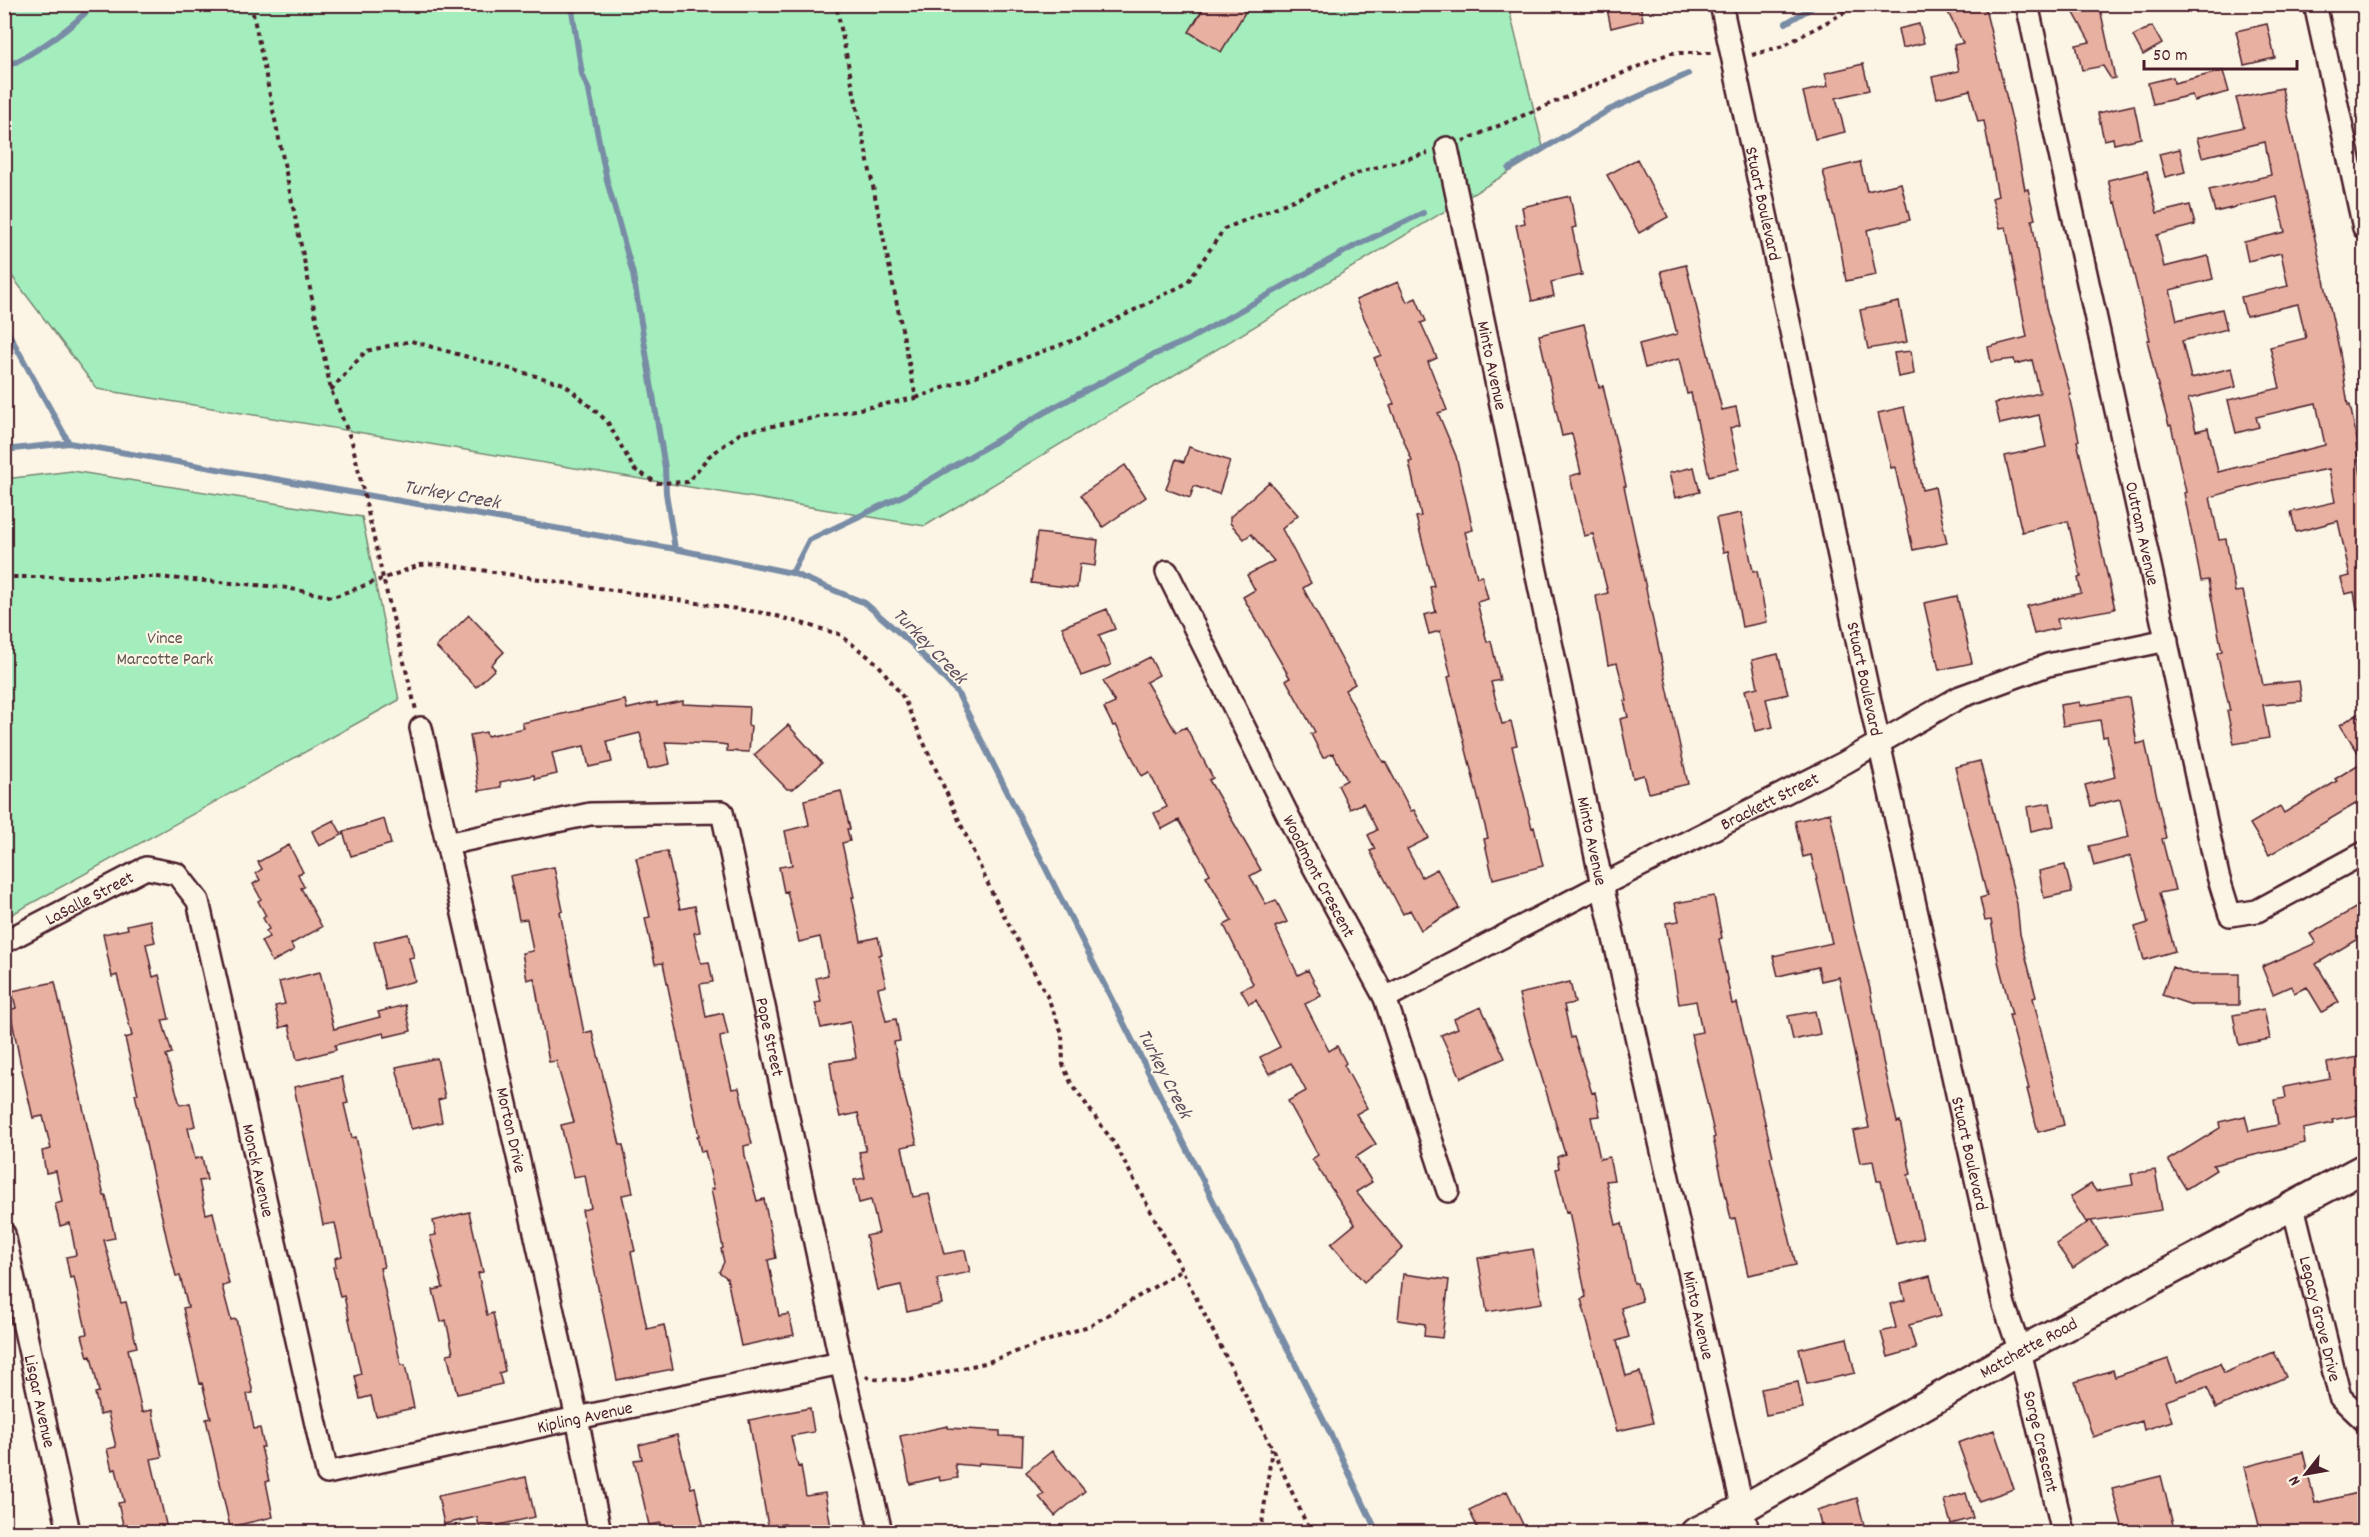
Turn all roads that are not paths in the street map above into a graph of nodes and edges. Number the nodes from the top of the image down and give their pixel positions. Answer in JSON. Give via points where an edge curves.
{"nodes":[{"id":1,"x":1721,"y":4,"type":"edge"},
{"id":2,"x":2027,"y":4,"type":"edge"},
{"id":3,"x":2315,"y":4,"type":"edge"},
{"id":4,"x":1447,"y":148,"type":"road end"},
{"id":5,"x":2364,"y":228,"type":"edge"},
{"id":6,"x":1167,"y":572,"type":"dead end"},
{"id":7,"x":2167,"y":640,"type":"junction"},
{"id":8,"x":421,"y":728,"type":"road end"},
{"id":9,"x":1879,"y":742,"type":"junction"},
{"id":10,"x":447,"y":844,"type":"junction"},
{"id":11,"x":2364,"y":853,"type":"edge"},
{"id":12,"x":177,"y":874,"type":"joint"},
{"id":13,"x":1602,"y":885,"type":"junction"},
{"id":14,"x":4,"y":942,"type":"edge"},
{"id":15,"x":1385,"y":998,"type":"junction"},
{"id":16,"x":2364,"y":1168,"type":"edge"},
{"id":17,"x":1448,"y":1191,"type":"dead end"},
{"id":18,"x":2293,"y":1206,"type":"junction"},
{"id":19,"x":4,"y":1234,"type":"edge"},
{"id":20,"x":2020,"y":1350,"type":"junction"},
{"id":21,"x":841,"y":1363,"type":"junction"},
{"id":22,"x":577,"y":1418,"type":"junction"},
{"id":23,"x":2364,"y":1420,"type":"edge"},
{"id":24,"x":327,"y":1473,"type":"joint"},
{"id":25,"x":1745,"y":1521,"type":"edge"},
{"id":26,"x":69,"y":1533,"type":"edge"},
{"id":27,"x":600,"y":1533,"type":"edge"},
{"id":28,"x":881,"y":1533,"type":"edge"},
{"id":29,"x":1695,"y":1533,"type":"edge"},
{"id":30,"x":2063,"y":1533,"type":"edge"}],
"edges":[{"from":1,"to":9,"type":"street","name":"Stuart Boulevard"},
{"from":2,"to":7,"type":"street","name":"Outram Avenue"},
{"from":3,"to":5,"type":"street"},
{"from":4,"to":13,"type":"street","name":"Minto Avenue"},
{"from":6,"to":15,"type":"street","name":"Woodmont Crescent","via":[[1309,858]]},
{"from":7,"to":9,"type":"street","name":"Brackett Street","via":[[2048,665],[1960,697]]},
{"from":7,"to":11,"type":"street","name":"Outram Avenue","via":[[2230,915],[2258,911]]},
{"from":8,"to":10,"type":"street","name":"Morton Drive"},
{"from":9,"to":13,"type":"street","name":"Brackett Street"},
{"from":9,"to":20,"type":"street","name":"Stuart Boulevard","via":[[2004,1305]]},
{"from":10,"to":21,"type":"street","name":"Pope Street","via":[[590,814],[722,812]]},
{"from":10,"to":22,"type":"street","name":"Morton Drive"},
{"from":12,"to":14,"type":"street","name":"LaSalle Street","via":[[146,868]]},
{"from":12,"to":24,"type":"street","name":"Monck Avenue","via":[[198,901]]},
{"from":13,"to":15,"type":"street","name":"Brackett Street"},
{"from":13,"to":25,"type":"street","name":"Minto Avenue"},
{"from":15,"to":17,"type":"street","name":"Woodmont Crescent"},
{"from":16,"to":18,"type":"street","name":"Matchette Road"},
{"from":18,"to":20,"type":"street","name":"Matchette Road"},
{"from":18,"to":23,"type":"street","name":"Legacy Grove Drive","via":[[2340,1397]]},
{"from":19,"to":26,"type":"street","name":"Lisgar Avenue"},
{"from":20,"to":25,"type":"street","name":"Matchette Road"},
{"from":20,"to":30,"type":"street","name":"Sorge Crescent"},
{"from":21,"to":22,"type":"street","name":"Kipling Avenue"},
{"from":21,"to":28,"type":"street","name":"Pope Street"},
{"from":22,"to":24,"type":"street","name":"Kipling Avenue"},
{"from":22,"to":27,"type":"street","name":"Morton Drive"},
{"from":25,"to":29,"type":"street","name":"Matchette Road"}]}
